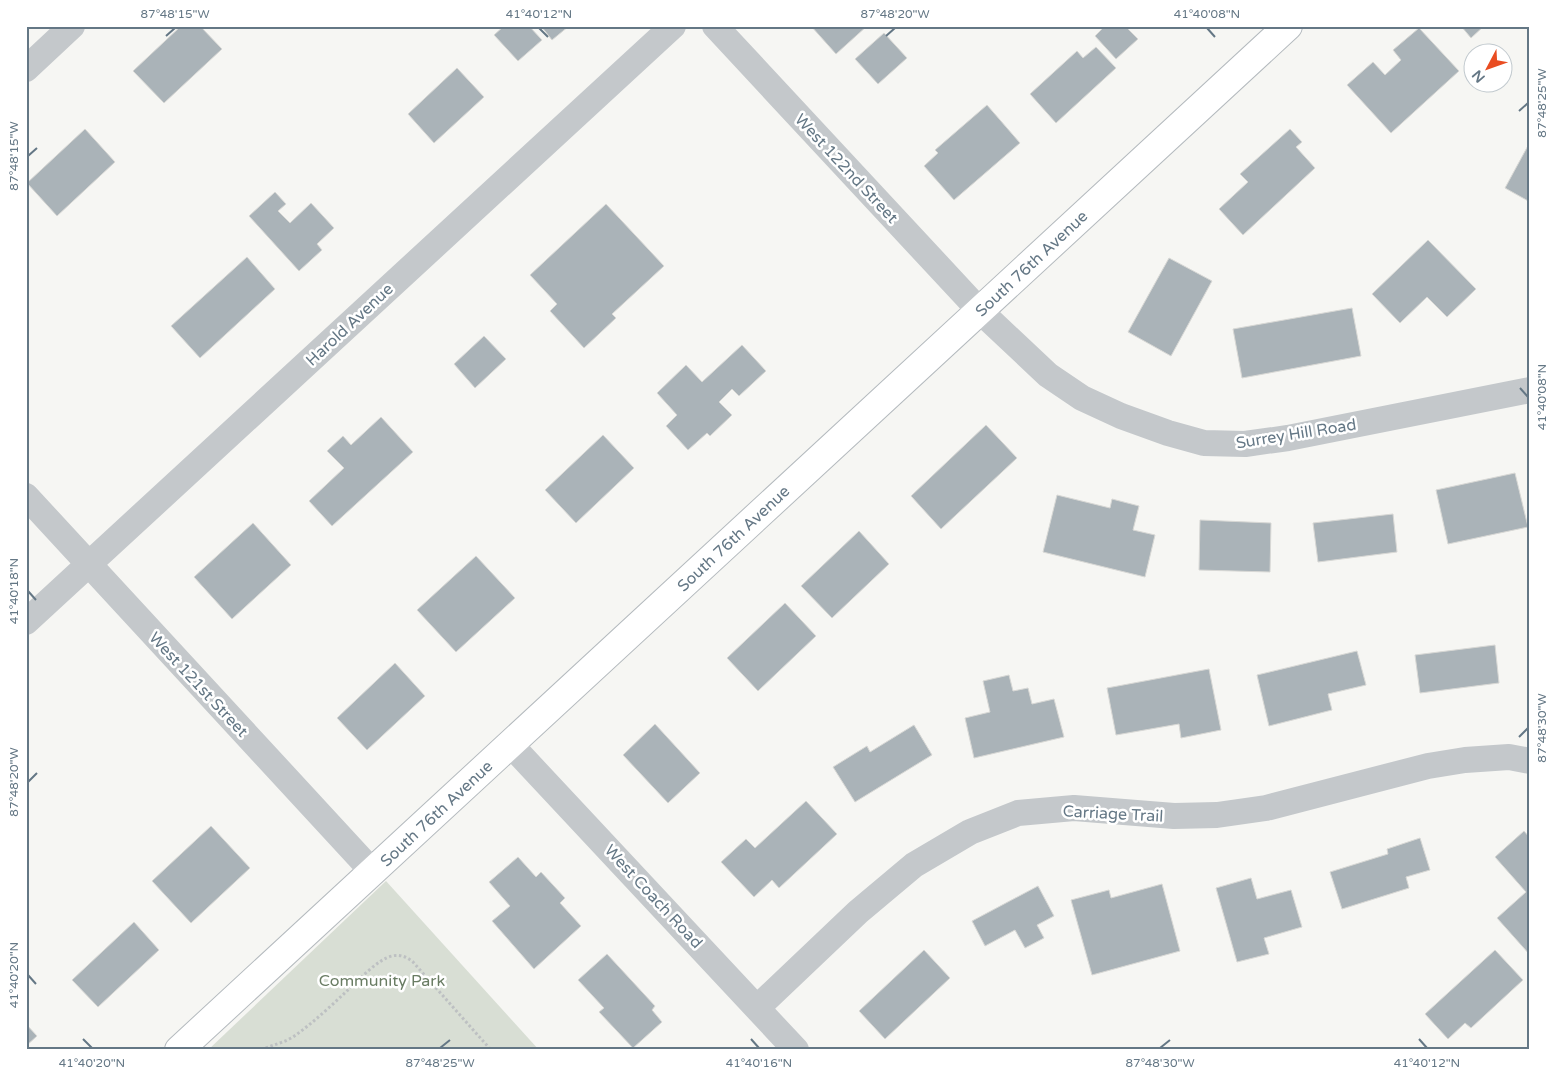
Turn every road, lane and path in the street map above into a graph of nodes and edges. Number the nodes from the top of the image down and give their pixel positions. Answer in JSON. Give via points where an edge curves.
{"nodes":[{"id":1,"x":72,"y":26,"type":"edge"},
{"id":2,"x":672,"y":26,"type":"edge"},
{"id":3,"x":715,"y":26,"type":"edge"},
{"id":4,"x":1288,"y":26,"type":"edge"},
{"id":5,"x":26,"y":69,"type":"edge"},
{"id":6,"x":980,"y":310,"type":"junction"},
{"id":7,"x":1530,"y":390,"type":"edge"},
{"id":8,"x":26,"y":496,"type":"edge"},
{"id":9,"x":88,"y":564,"type":"junction"},
{"id":10,"x":26,"y":622,"type":"edge"},
{"id":11,"x":510,"y":744,"type":"junction"},
{"id":12,"x":1530,"y":761,"type":"edge"},
{"id":13,"x":372,"y":871,"type":"junction"},
{"id":14,"x":758,"y":1008,"type":"junction"},
{"id":15,"x":266,"y":1049,"type":"edge"},
{"id":16,"x":179,"y":1050,"type":"edge"},
{"id":17,"x":261,"y":1050,"type":"edge"},
{"id":18,"x":491,"y":1050,"type":"edge"},
{"id":19,"x":796,"y":1050,"type":"edge"}],
"edges":[{"from":1,"to":5,"type":"street"},
{"from":2,"to":9,"type":"street","name":"Harold Avenue"},
{"from":3,"to":6,"type":"street","name":"West 122nd Street"},
{"from":4,"to":6,"type":"street","name":"South 76th Avenue"},
{"from":6,"to":7,"type":"street","name":"Surrey Hill Road","via":[[1048,375],[1082,398],[1168,433],[1204,443],[1245,444],[1288,438]]},
{"from":6,"to":11,"type":"street","name":"South 76th Avenue"},
{"from":8,"to":9,"type":"street","name":"West 121st Street"},
{"from":9,"to":10,"type":"street","name":"Harold Avenue"},
{"from":9,"to":13,"type":"street","name":"West 121st Street"},
{"from":11,"to":13,"type":"street","name":"South 76th Avenue"},
{"from":11,"to":14,"type":"street","name":"West Coach Road"},
{"from":12,"to":14,"type":"street","name":"Carriage Trail","via":[[1509,757],[1428,766],[1266,808],[1217,815],[1174,816],[1074,808],[1018,813],[970,832],[914,865],[858,912]]},
{"from":13,"to":16,"type":"street","name":"South 76th Avenue"},
{"from":14,"to":19,"type":"street","name":"West Coach Road"},
{"from":15,"to":17,"type":"path"},
{"from":15,"to":18,"type":"path","via":[[295,1036],[366,973],[391,956],[399,955],[413,962]]}]}
